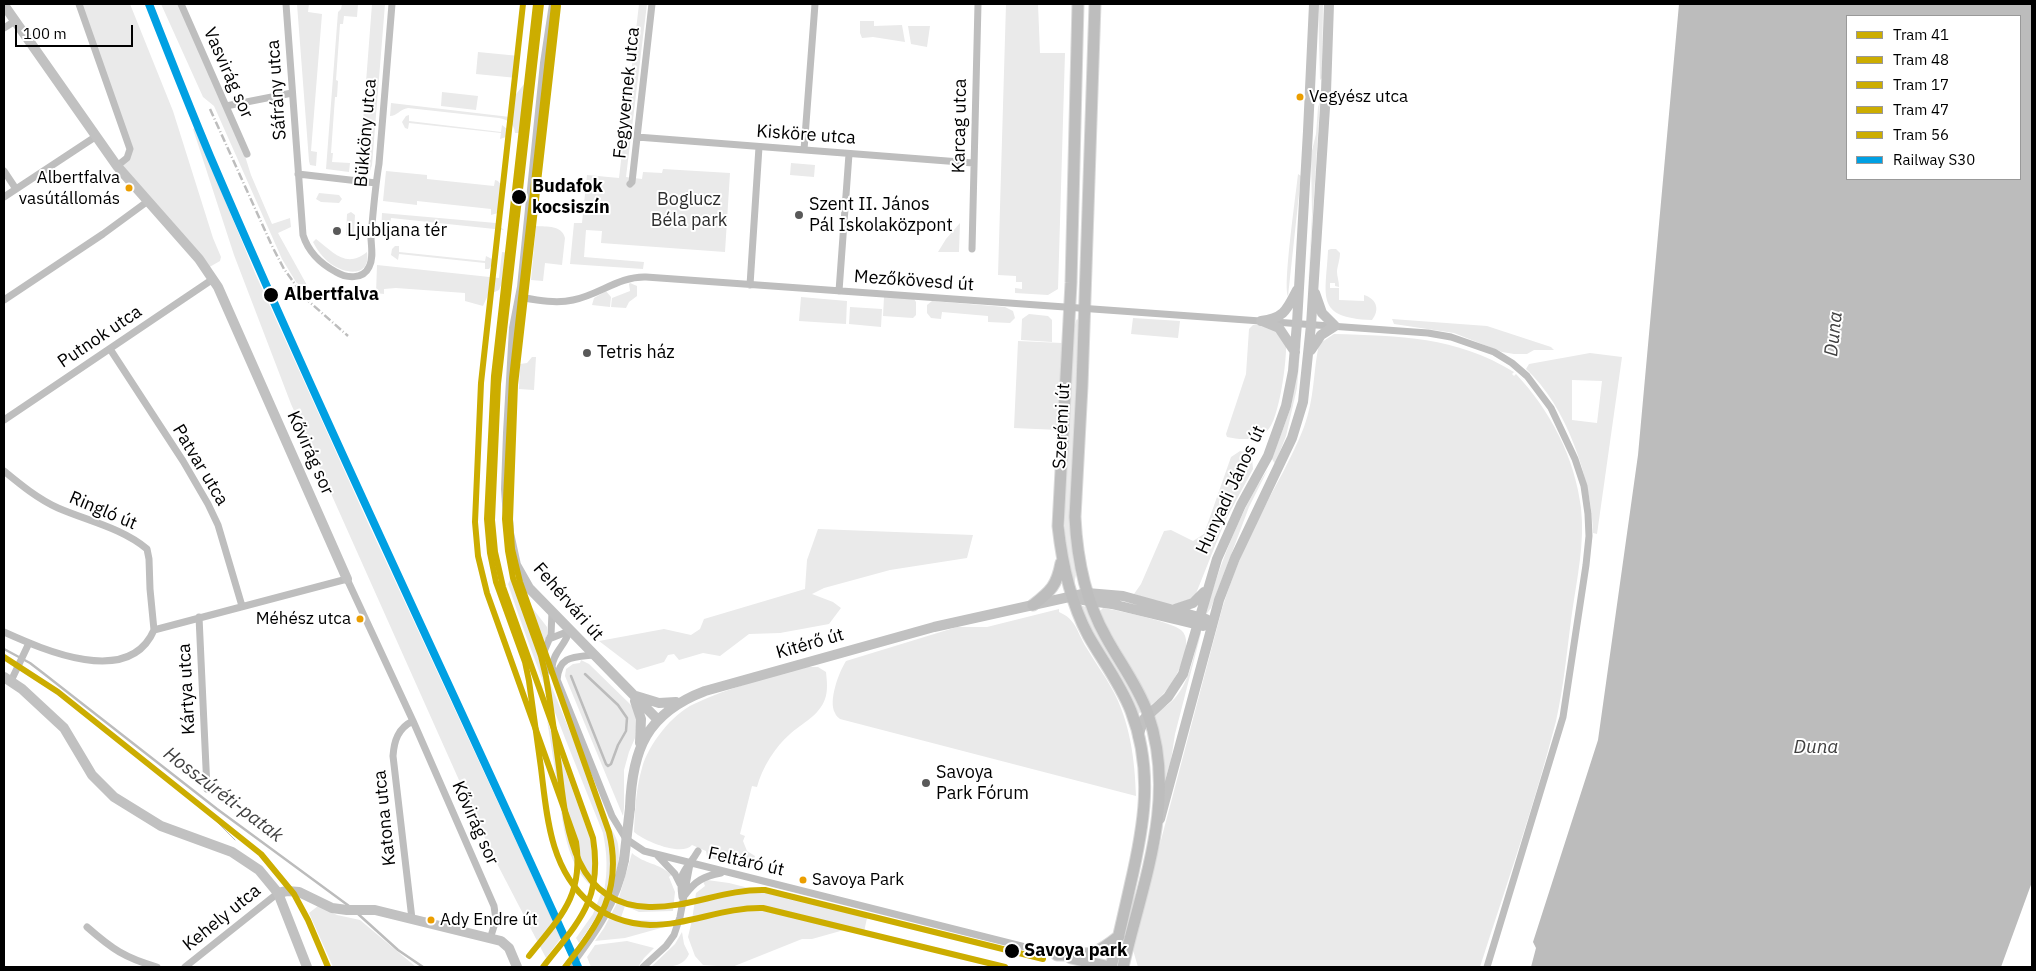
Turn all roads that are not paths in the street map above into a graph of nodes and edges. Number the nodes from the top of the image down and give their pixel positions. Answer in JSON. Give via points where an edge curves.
{"nodes":[{"id":1,"x":79,"y":4,"type":"edge"},
{"id":2,"x":181,"y":4,"type":"edge"},
{"id":3,"x":286,"y":4,"type":"edge"},
{"id":4,"x":392,"y":4,"type":"edge"},
{"id":5,"x":554,"y":4,"type":"edge"},
{"id":6,"x":652,"y":4,"type":"edge"},
{"id":7,"x":815,"y":4,"type":"edge"},
{"id":8,"x":978,"y":4,"type":"edge"},
{"id":9,"x":1078,"y":4,"type":"edge"},
{"id":10,"x":1095,"y":4,"type":"edge"},
{"id":11,"x":1314,"y":4,"type":"edge"},
{"id":12,"x":1329,"y":4,"type":"edge"},
{"id":13,"x":4,"y":5,"type":"edge"},
{"id":14,"x":15,"y":21,"type":"junction"},
{"id":15,"x":4,"y":28,"type":"edge"},
{"id":16,"x":1310,"y":92,"type":"junction"},
{"id":17,"x":1326,"y":92,"type":"junction"},
{"id":18,"x":292,"y":94,"type":"junction"},
{"id":19,"x":226,"y":106,"type":"junction"},
{"id":20,"x":95,"y":137,"type":"junction"},
{"id":21,"x":637,"y":138,"type":"junction"},
{"id":22,"x":759,"y":147,"type":"junction"},
{"id":23,"x":804,"y":150,"type":"junction"},
{"id":24,"x":247,"y":154,"type":"dead end"},
{"id":25,"x":849,"y":154,"type":"junction"},
{"id":26,"x":973,"y":163,"type":"junction"},
{"id":27,"x":117,"y":166,"type":"junction"},
{"id":28,"x":4,"y":171,"type":"edge"},
{"id":29,"x":298,"y":174,"type":"junction"},
{"id":30,"x":376,"y":183,"type":"junction"},
{"id":31,"x":630,"y":184,"type":"dead end"},
{"id":32,"x":16,"y":189,"type":"junction"},
{"id":33,"x":4,"y":197,"type":"edge"},
{"id":34,"x":148,"y":201,"type":"junction"},
{"id":35,"x":972,"y":249,"type":"dead end"},
{"id":36,"x":213,"y":280,"type":"junction"},
{"id":37,"x":750,"y":285,"type":"junction"},
{"id":38,"x":1299,"y":287,"type":"junction"},
{"id":39,"x":1314,"y":288,"type":"junction"},
{"id":40,"x":839,"y":291,"type":"junction"},
{"id":41,"x":519,"y":297,"type":"junction"},
{"id":42,"x":4,"y":300,"type":"edge"},
{"id":43,"x":1069,"y":307,"type":"junction"},
{"id":44,"x":1084,"y":308,"type":"junction"},
{"id":45,"x":1261,"y":321,"type":"junction"},
{"id":46,"x":1296,"y":323,"type":"junction"},
{"id":47,"x":1311,"y":324,"type":"junction"},
{"id":48,"x":1335,"y":326,"type":"junction"},
{"id":49,"x":110,"y":349,"type":"junction"},
{"id":50,"x":1294,"y":352,"type":"junction"},
{"id":51,"x":1309,"y":353,"type":"junction"},
{"id":52,"x":4,"y":420,"type":"edge"},
{"id":53,"x":4,"y":471,"type":"edge"},
{"id":54,"x":1062,"y":558,"type":"junction"},
{"id":55,"x":348,"y":579,"type":"junction"},
{"id":56,"x":1207,"y":588,"type":"junction"},
{"id":57,"x":1088,"y":597,"type":"junction"},
{"id":58,"x":1072,"y":598,"type":"junction"},
{"id":59,"x":1033,"y":605,"type":"junction"},
{"id":60,"x":242,"y":606,"type":"junction"},
{"id":61,"x":1174,"y":609,"type":"junction"},
{"id":62,"x":552,"y":612,"type":"junction"},
{"id":63,"x":1200,"y":616,"type":"junction"},
{"id":64,"x":199,"y":617,"type":"junction"},
{"id":65,"x":1212,"y":624,"type":"junction"},
{"id":66,"x":1197,"y":626,"type":"junction"},
{"id":67,"x":154,"y":630,"type":"junction"},
{"id":68,"x":569,"y":631,"type":"junction"},
{"id":69,"x":4,"y":632,"type":"edge"},
{"id":70,"x":549,"y":639,"type":"junction"},
{"id":71,"x":29,"y":643,"type":"junction"},
{"id":72,"x":593,"y":654,"type":"junction"},
{"id":73,"x":7,"y":679,"type":"edge"},
{"id":74,"x":557,"y":683,"type":"junction"},
{"id":75,"x":633,"y":695,"type":"junction"},
{"id":76,"x":679,"y":702,"type":"junction"},
{"id":77,"x":1148,"y":713,"type":"junction"},
{"id":78,"x":658,"y":720,"type":"junction"},
{"id":79,"x":413,"y":721,"type":"junction"},
{"id":80,"x":1138,"y":736,"type":"junction"},
{"id":81,"x":640,"y":749,"type":"junction"},
{"id":82,"x":207,"y":789,"type":"dead end"},
{"id":83,"x":1156,"y":832,"type":"junction"},
{"id":84,"x":698,"y":851,"type":"dead end"},
{"id":85,"x":658,"y":855,"type":"junction"},
{"id":86,"x":690,"y":864,"type":"junction"},
{"id":87,"x":725,"y":873,"type":"junction"},
{"id":88,"x":680,"y":884,"type":"junction"},
{"id":89,"x":278,"y":893,"type":"junction"},
{"id":90,"x":682,"y":900,"type":"junction"},
{"id":91,"x":412,"y":919,"type":"junction"},
{"id":92,"x":88,"y":927,"type":"dead end"},
{"id":93,"x":1119,"y":936,"type":"junction"},
{"id":94,"x":490,"y":939,"type":"junction"},
{"id":95,"x":1057,"y":955,"type":"junction"},
{"id":96,"x":1124,"y":964,"type":"edge"},
{"id":97,"x":157,"y":967,"type":"edge"},
{"id":98,"x":185,"y":967,"type":"edge"},
{"id":99,"x":307,"y":967,"type":"edge"},
{"id":100,"x":517,"y":967,"type":"edge"},
{"id":101,"x":568,"y":967,"type":"edge"},
{"id":102,"x":644,"y":967,"type":"edge"},
{"id":103,"x":1079,"y":967,"type":"edge"},
{"id":104,"x":1111,"y":967,"type":"edge"},
{"id":105,"x":1487,"y":967,"type":"edge"}],
"edges":[{"from":1,"to":27,"type":"street","via":[[130,149],[128,158]]},
{"from":2,"to":19,"type":"street","name":"Vasvirág sor"},
{"from":3,"to":18,"type":"street","name":"Sáfrány utca"},
{"from":4,"to":30,"type":"street","name":"Bükköny utca"},
{"from":5,"to":41,"type":"main road","name":"Fehérvári út"},
{"from":6,"to":21,"type":"street","name":"Fegyvernek utca"},
{"from":7,"to":23,"type":"street"},
{"from":8,"to":26,"type":"street","name":"Karcag utca"},
{"from":9,"to":43,"type":"main road","name":"Szerémi út"},
{"from":10,"to":44,"type":"main road","name":"Szerémi út"},
{"from":11,"to":16,"type":"main road","name":"Hunyadi János út"},
{"from":12,"to":17,"type":"main road","name":"Hunyadi János út"},
{"from":13,"to":14,"type":"main road","name":"Kővirág sor"},
{"from":14,"to":15,"type":"street"},
{"from":14,"to":20,"type":"main road","name":"Kővirág sor"},
{"from":16,"to":17,"type":"main road"},
{"from":16,"to":38,"type":"main road","name":"Hunyadi János út"},
{"from":17,"to":39,"type":"main road","name":"Hunyadi János út"},
{"from":18,"to":19,"type":"street"},
{"from":18,"to":29,"type":"street","name":"Sáfrány utca"},
{"from":19,"to":24,"type":"street","name":"Vasvirág sor"},
{"from":20,"to":27,"type":"main road","name":"Kővirág sor"},
{"from":20,"to":32,"type":"street"},
{"from":21,"to":22,"type":"street","name":"Kisköre utca"},
{"from":21,"to":31,"type":"street","name":"Fegyvernek utca"},
{"from":22,"to":23,"type":"street","name":"Kisköre utca"},
{"from":22,"to":37,"type":"street"},
{"from":23,"to":25,"type":"street","name":"Kisköre utca"},
{"from":25,"to":26,"type":"street","name":"Kisköre utca"},
{"from":25,"to":40,"type":"street"},
{"from":26,"to":35,"type":"street","name":"Karcag utca"},
{"from":27,"to":34,"type":"main road","name":"Kővirág sor"},
{"from":28,"to":32,"type":"street"},
{"from":29,"to":30,"type":"street"},
{"from":29,"to":30,"type":"street","name":"Bükköny utca","via":[[305,242],[334,271],[349,276],[361,276],[370,265]]},
{"from":32,"to":33,"type":"street"},
{"from":34,"to":36,"type":"main road","name":"Kővirág sor"},
{"from":34,"to":42,"type":"street"},
{"from":36,"to":49,"type":"street","name":"Putnok utca"},
{"from":36,"to":55,"type":"main road","name":"Kővirág sor"},
{"from":37,"to":40,"type":"street","name":"Mezőkövesd út"},
{"from":37,"to":41,"type":"street","name":"Mezőkövesd út","via":[[640,277],[626,279],[571,301]]},
{"from":38,"to":45,"type":"main road","via":[[1279,318]]},
{"from":38,"to":46,"type":"main road","name":"Hunyadi János út"},
{"from":39,"to":47,"type":"main road","name":"Hunyadi János út"},
{"from":39,"to":48,"type":"main road","via":[[1322,313]]},
{"from":40,"to":43,"type":"street","name":"Mezőkövesd út"},
{"from":41,"to":62,"type":"main road","name":"Fehérvári út","via":[[510,391],[506,489],[508,526],[519,572]]},
{"from":43,"to":44,"type":"street","name":"Mezőkövesd út"},
{"from":43,"to":54,"type":"main road","name":"Szerémi út","via":[[1058,526]]},
{"from":44,"to":45,"type":"street","name":"Mezőkövesd út"},
{"from":44,"to":57,"type":"main road","name":"Szerémi út","via":[[1075,517],[1078,556]]},
{"from":45,"to":46,"type":"street","name":"Mezőkövesd út"},
{"from":45,"to":50,"type":"main road","via":[[1279,328]]},
{"from":46,"to":47,"type":"street","name":"Mezőkövesd út"},
{"from":46,"to":50,"type":"main road","name":"Hunyadi János út"},
{"from":47,"to":48,"type":"street","name":"Mezőkövesd út"},
{"from":47,"to":51,"type":"main road","name":"Hunyadi János út"},
{"from":48,"to":51,"type":"main road","via":[[1318,338]]},
{"from":48,"to":105,"type":"street","name":"Mezőkövesd út","via":[[1428,333],[1451,337],[1494,352],[1512,363],[1537,386],[1561,426],[1581,476],[1589,536],[1564,717]]},
{"from":49,"to":52,"type":"street","name":"Putnok utca"},
{"from":49,"to":60,"type":"street","name":"Patvar utca","via":[[208,504],[218,525]]},
{"from":50,"to":56,"type":"main road","name":"Hunyadi János út","via":[[1290,389],[1274,444],[1228,532]]},
{"from":51,"to":65,"type":"main road","name":"Hunyadi János út","via":[[1303,402],[1296,427],[1235,558]]},
{"from":53,"to":67,"type":"street","name":"Ringló út","via":[[38,498],[119,531],[147,549]]},
{"from":54,"to":58,"type":"main road","name":"Szerémi út"},
{"from":54,"to":59,"type":"main road","via":[[1055,585]]},
{"from":55,"to":60,"type":"street"},
{"from":55,"to":79,"type":"street","name":"Kővirág sor"},
{"from":56,"to":61,"type":"main road","via":[[1193,604]]},
{"from":56,"to":63,"type":"main road","name":"Hunyadi János út"},
{"from":57,"to":58,"type":"main road","name":"Kitérő út"},
{"from":57,"to":61,"type":"main road","name":"Kitérő út","via":[[1123,596]]},
{"from":57,"to":66,"type":"main road","name":"Kitérő út"},
{"from":57,"to":77,"type":"main road","name":"Szerémi út","via":[[1106,639],[1132,679]]},
{"from":58,"to":59,"type":"main road","name":"Kitérő út"},
{"from":58,"to":80,"type":"main road","name":"Szerémi út","via":[[1087,633],[1123,693]]},
{"from":59,"to":76,"type":"main road","name":"Kitérő út","via":[[934,627],[704,691]]},
{"from":60,"to":64,"type":"street"},
{"from":61,"to":63,"type":"main road","name":"Kitérő út"},
{"from":62,"to":68,"type":"main road","name":"Fehérvári út"},
{"from":62,"to":70,"type":"street","name":"Feltáró út"},
{"from":63,"to":65,"type":"main road","name":"Kitérő út"},
{"from":63,"to":66,"type":"main road","name":"Hunyadi János út"},
{"from":64,"to":67,"type":"street"},
{"from":64,"to":82,"type":"street","name":"Kártya utca"},
{"from":65,"to":66,"type":"main road","name":"Kitérő út"},
{"from":65,"to":83,"type":"main road","name":"Hunyadi János út"},
{"from":66,"to":77,"type":"main road","name":"Hunyadi János út","via":[[1176,687]]},
{"from":67,"to":71,"type":"street","via":[[143,648],[118,660],[74,658]]},
{"from":68,"to":70,"type":"street"},
{"from":68,"to":72,"type":"main road","name":"Fehérvári út"},
{"from":68,"to":74,"type":"street","name":"Feltáró út","via":[[553,660]]},
{"from":69,"to":71,"type":"street"},
{"from":70,"to":74,"type":"street","name":"Feltáró út","via":[[544,655]]},
{"from":71,"to":73,"type":"street","via":[[21,661]]},
{"from":72,"to":74,"type":"street","via":[[563,662]]},
{"from":72,"to":75,"type":"main road","name":"Fehérvári út"},
{"from":73,"to":89,"type":"main road","via":[[64,728],[92,775],[114,797],[168,829],[240,856],[259,870]]},
{"from":74,"to":85,"type":"street","name":"Feltáró út","via":[[620,832],[633,845]]},
{"from":75,"to":76,"type":"main road","via":[[659,703]]},
{"from":75,"to":78,"type":"main road","name":"Fehérvári út"},
{"from":75,"to":81,"type":"main road","via":[[642,719]]},
{"from":76,"to":78,"type":"main road","name":"Kitérő út"},
{"from":77,"to":80,"type":"main road","name":"Hunyadi János út"},
{"from":77,"to":83,"type":"main road","name":"Szerémi út","via":[[1160,771]]},
{"from":78,"to":81,"type":"main road","name":"Kitérő út"},
{"from":79,"to":91,"type":"street","name":"Katona utca","via":[[404,726],[397,737],[393,756]]},
{"from":79,"to":94,"type":"street","name":"Kővirág sor","via":[[494,906],[496,920]]},
{"from":80,"to":93,"type":"main road","via":[[1145,779],[1144,821]]},
{"from":81,"to":101,"type":"main road","name":"Kitérő út","bridge":true,"via":[[632,774],[621,877],[609,908]]},
{"from":83,"to":96,"type":"main road","name":"Hunyadi János út"},
{"from":84,"to":86,"type":"street"},
{"from":85,"to":86,"type":"street","name":"Feltáró út"},
{"from":85,"to":88,"type":"street"},
{"from":86,"to":87,"type":"street","name":"Feltáró út"},
{"from":86,"to":88,"type":"street","via":[[683,870]]},
{"from":86,"to":90,"type":"street"},
{"from":87,"to":90,"type":"street","via":[[694,882]]},
{"from":87,"to":95,"type":"street","name":"Feltáró út"},
{"from":88,"to":90,"type":"street"},
{"from":89,"to":91,"type":"main road","via":[[302,893],[332,908],[374,910]]},
{"from":89,"to":98,"type":"street","name":"Kehely utca"},
{"from":89,"to":99,"type":"main road"},
{"from":90,"to":102,"type":"street","via":[[674,935]]},
{"from":91,"to":94,"type":"main road"},
{"from":92,"to":97,"type":"street","via":[[127,958]]},
{"from":93,"to":95,"type":"main road","via":[[1102,950],[1091,954]]},
{"from":93,"to":104,"type":"main road"},
{"from":94,"to":100,"type":"main road","via":[[506,944]]},
{"from":95,"to":103,"type":"main road"},
{"from":95,"to":104,"type":"main road"},
{"from":96,"to":104,"type":"main road"}]}
